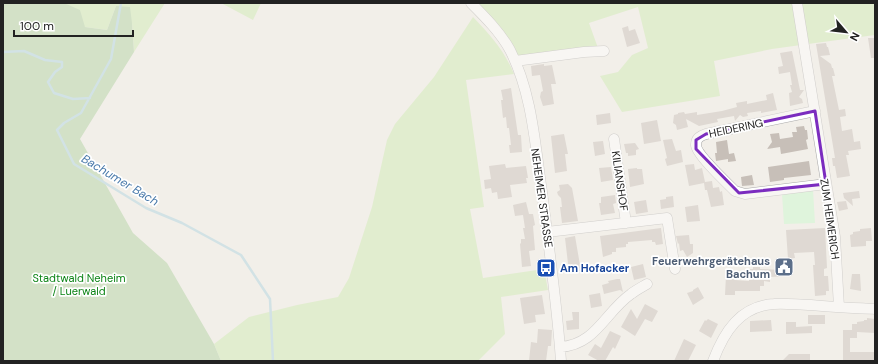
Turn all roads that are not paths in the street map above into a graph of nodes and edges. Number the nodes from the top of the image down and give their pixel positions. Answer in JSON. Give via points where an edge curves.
{"nodes":[{"id":1,"x":471,"y":3,"type":"edge"},
{"id":2,"x":797,"y":3,"type":"edge"},
{"id":3,"x":604,"y":51,"type":"dead end"},
{"id":4,"x":515,"y":61,"type":"junction"},
{"id":5,"x":814,"y":112,"type":"junction"},
{"id":6,"x":614,"y":139,"type":"dead end"},
{"id":7,"x":826,"y":184,"type":"junction"},
{"id":8,"x":626,"y":223,"type":"junction"},
{"id":9,"x":547,"y":232,"type":"junction"},
{"id":10,"x":675,"y":269,"type":"dead end"},
{"id":11,"x":647,"y":284,"type":"dead end"},
{"id":12,"x":839,"y":307,"type":"junction"},
{"id":13,"x":875,"y":309,"type":"edge"},
{"id":14,"x":560,"y":347,"type":"junction"},
{"id":15,"x":561,"y":361,"type":"edge"},
{"id":16,"x":713,"y":361,"type":"edge"}],
"edges":[{"from":1,"to":4,"type":"street","name":"NEHEIMER STRASSE","via":[[495,28]]},
{"from":2,"to":5,"type":"street","name":"ZUM HEIMERICH"},
{"from":3,"to":4,"type":"street"},
{"from":4,"to":9,"type":"street","name":"NEHEIMER STRASSE","via":[[531,115]]},
{"from":5,"to":7,"type":"street","name":"ZUM HEIMERICH"},
{"from":5,"to":7,"type":"street","name":"HEIDERING","via":[[706,134],[696,140],[696,144],[699,153],[739,193]]},
{"from":6,"to":8,"type":"street","name":"KILIANSHOF"},
{"from":7,"to":12,"type":"street","name":"ZUM HEIMERICH","via":[[835,237]]},
{"from":8,"to":9,"type":"street","name":"KILIANSHOF"},
{"from":8,"to":10,"type":"street","name":"KILIANSHOF","via":[[667,218]]},
{"from":9,"to":14,"type":"street","name":"NEHEIMER STRASSE"},
{"from":11,"to":14,"type":"street","via":[[630,294],[590,337],[575,345]]},
{"from":12,"to":13,"type":"street"},
{"from":12,"to":16,"type":"street","via":[[773,304],[755,308],[739,317],[732,325]]},
{"from":14,"to":15,"type":"street","name":"NEHEIMER STRASSE"}]}
